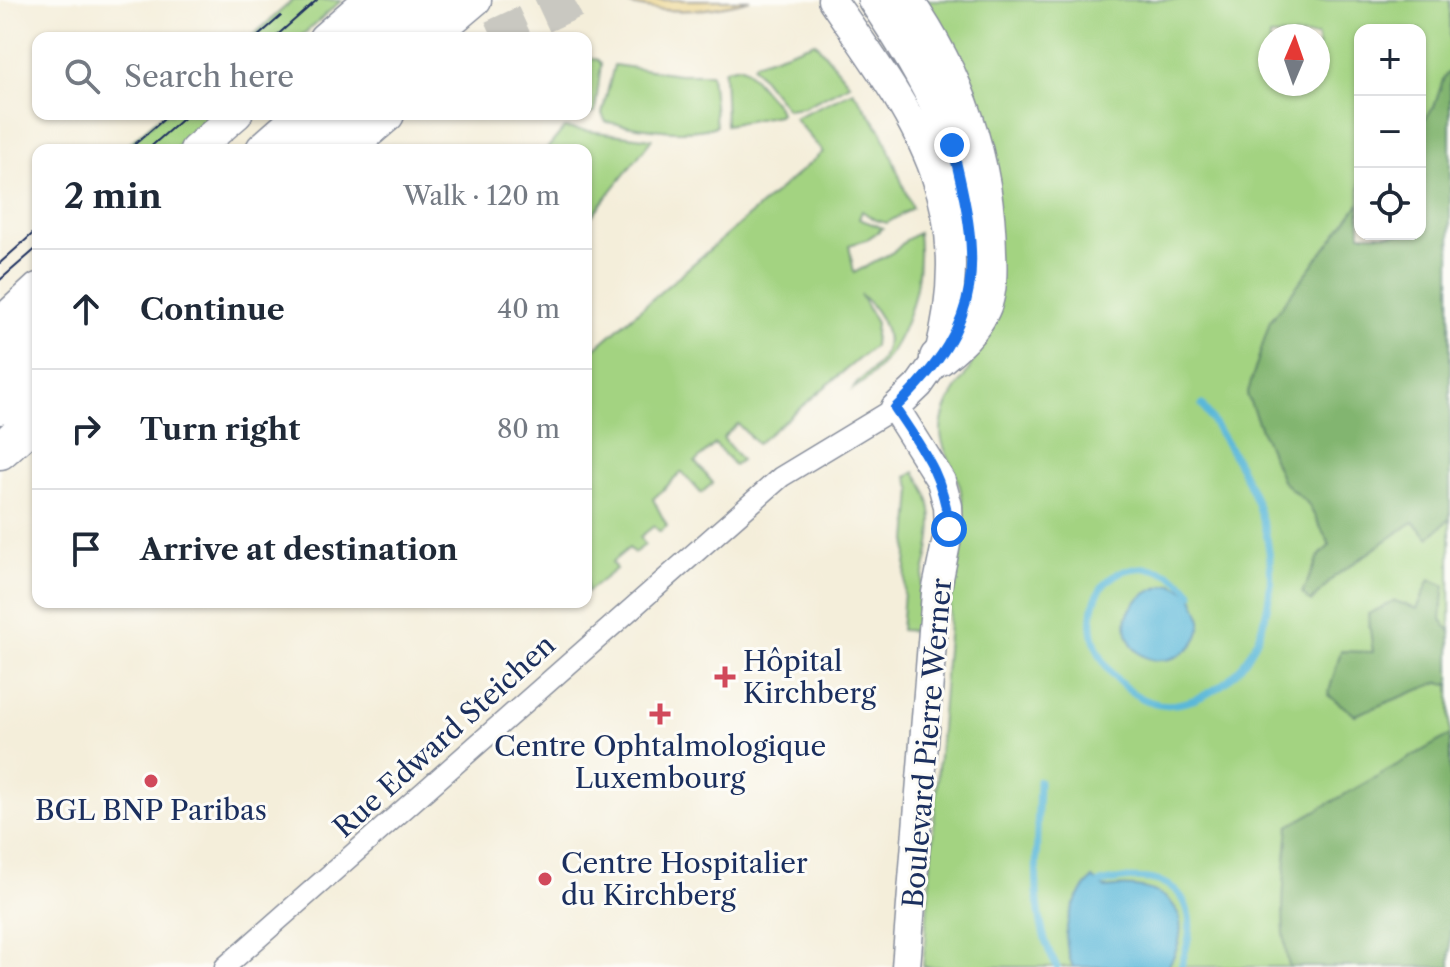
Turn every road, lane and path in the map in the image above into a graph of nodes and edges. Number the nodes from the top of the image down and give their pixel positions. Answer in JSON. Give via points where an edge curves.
{"nodes":[{"id":1,"x":368,"y":0,"type":"edge"},
{"id":2,"x":406,"y":0,"type":"edge"},
{"id":3,"x":436,"y":0,"type":"edge"},
{"id":4,"x":476,"y":0,"type":"edge"},
{"id":5,"x":832,"y":0,"type":"edge"},
{"id":6,"x":872,"y":0,"type":"edge"},
{"id":7,"x":904,"y":0,"type":"edge"},
{"id":8,"x":331,"y":32,"type":"edge"},
{"id":9,"x":369,"y":32,"type":"edge"},
{"id":10,"x":399,"y":32,"type":"edge"},
{"id":11,"x":438,"y":32,"type":"edge"},
{"id":12,"x":230,"y":120,"type":"edge"},
{"id":13,"x":268,"y":120,"type":"edge"},
{"id":14,"x":298,"y":120,"type":"edge"},
{"id":15,"x":336,"y":120,"type":"edge"},
{"id":16,"x":379,"y":120,"type":"edge"},
{"id":17,"x":202,"y":144,"type":"edge"},
{"id":18,"x":241,"y":144,"type":"edge"},
{"id":19,"x":271,"y":144,"type":"edge"},
{"id":20,"x":309,"y":144,"type":"edge"},
{"id":21,"x":351,"y":144,"type":"edge"},
{"id":22,"x":32,"y":294,"type":"edge"},
{"id":23,"x":0,"y":323,"type":"edge"},
{"id":24,"x":32,"y":325,"type":"edge"},
{"id":25,"x":0,"y":350,"type":"edge"},
{"id":26,"x":32,"y":356,"type":"edge"},
{"id":27,"x":938,"y":358,"type":"junction"},
{"id":28,"x":32,"y":383,"type":"edge"},
{"id":29,"x":0,"y":388,"type":"edge"},
{"id":30,"x":895,"y":408,"type":"junction"},
{"id":31,"x":0,"y":409,"type":"edge"},
{"id":32,"x":32,"y":422,"type":"edge"},
{"id":33,"x":0,"y":451,"type":"edge"},
{"id":34,"x":225,"y":967,"type":"edge"},
{"id":35,"x":906,"y":967,"type":"edge"}],
"edges":[{"from":1,"to":8,"type":"main road"},
{"from":2,"to":9,"type":"highway"},
{"from":3,"to":10,"type":"highway"},
{"from":4,"to":11,"type":"main road"},
{"from":5,"to":27,"type":"main road","via":[[911,118],[946,206],[952,283]]},
{"from":6,"to":27,"type":"main road","via":[[936,105],[966,201],[972,263],[969,297],[957,330]]},
{"from":7,"to":27,"type":"highway","via":[[959,97],[974,141],[988,232],[984,305],[967,334]]},
{"from":12,"to":17,"type":"main road"},
{"from":13,"to":18,"type":"highway"},
{"from":14,"to":19,"type":"highway"},
{"from":15,"to":20,"type":"main road"},
{"from":16,"to":21,"type":"highway"},
{"from":22,"to":23,"type":"main road"},
{"from":24,"to":25,"type":"highway"},
{"from":26,"to":29,"type":"highway"},
{"from":27,"to":30,"type":"main road"},
{"from":28,"to":31,"type":"main road"},
{"from":30,"to":34,"type":"street","name":"Rue Edward Steichen","via":[[781,477]]},
{"from":30,"to":35,"type":"main road","name":"Boulevard Pierre Werner","via":[[941,481],[949,529],[936,593]]},
{"from":32,"to":33,"type":"highway"}]}
